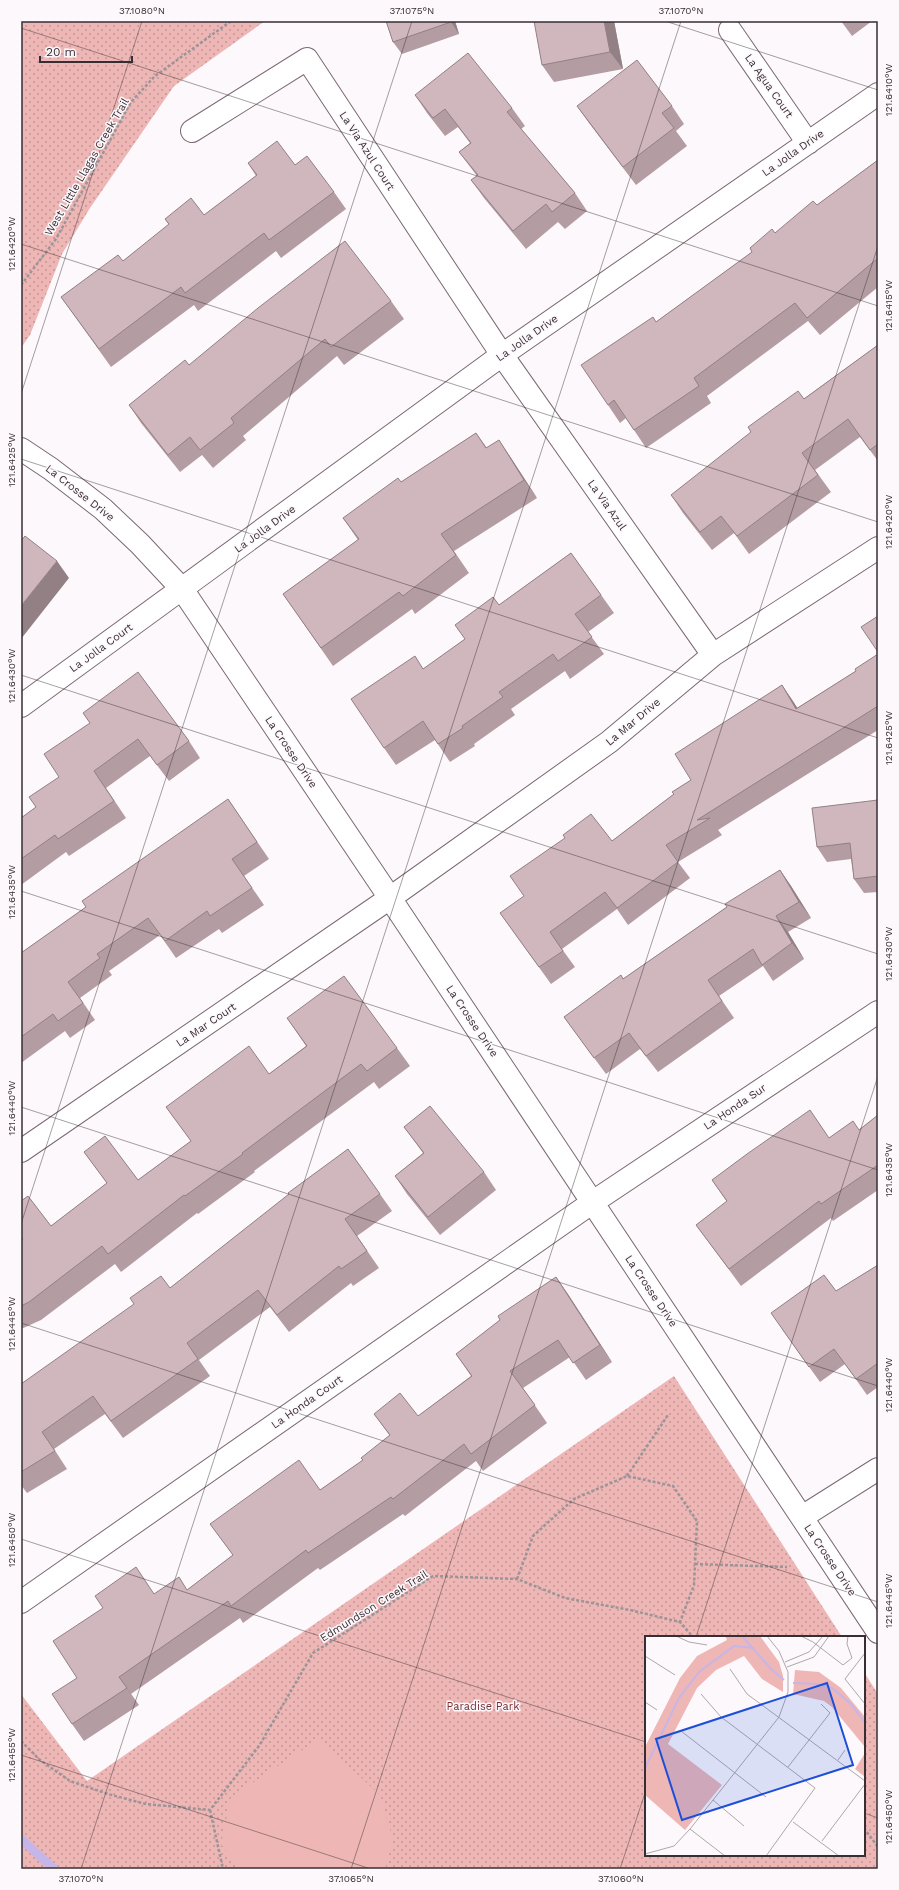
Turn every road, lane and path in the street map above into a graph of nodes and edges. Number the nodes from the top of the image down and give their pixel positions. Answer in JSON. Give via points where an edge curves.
{"nodes":[{"id":1,"x":231,"y":21,"type":"edge"},
{"id":2,"x":730,"y":30,"type":"dead end"},
{"id":3,"x":878,"y":94,"type":"edge"},
{"id":4,"x":192,"y":131,"type":"dead end"},
{"id":5,"x":808,"y":142,"type":"junction"},
{"id":6,"x":21,"y":285,"type":"edge"},
{"id":7,"x":502,"y":355,"type":"junction"},
{"id":8,"x":21,"y":449,"type":"edge"},
{"id":9,"x":878,"y":548,"type":"edge"},
{"id":10,"x":182,"y":590,"type":"junction"},
{"id":11,"x":713,"y":655,"type":"junction"},
{"id":12,"x":21,"y":706,"type":"edge"},
{"id":13,"x":390,"y":898,"type":"junction"},
{"id":14,"x":878,"y":1012,"type":"edge"},
{"id":15,"x":21,"y":1151,"type":"edge"},
{"id":16,"x":593,"y":1202,"type":"junction"},
{"id":17,"x":668,"y":1415,"type":"dead end"},
{"id":18,"x":878,"y":1469,"type":"edge"},
{"id":19,"x":627,"y":1476,"type":"junction"},
{"id":20,"x":802,"y":1517,"type":"junction"},
{"id":21,"x":695,"y":1564,"type":"junction"},
{"id":22,"x":787,"y":1567,"type":"dead end"},
{"id":23,"x":517,"y":1579,"type":"junction"},
{"id":24,"x":21,"y":1602,"type":"edge"},
{"id":25,"x":680,"y":1622,"type":"junction"},
{"id":26,"x":878,"y":1632,"type":"edge"},
{"id":27,"x":691,"y":1636,"type":"edge"},
{"id":28,"x":21,"y":1741,"type":"edge"},
{"id":29,"x":210,"y":1810,"type":"junction"},
{"id":30,"x":865,"y":1829,"type":"edge"},
{"id":31,"x":878,"y":1847,"type":"edge"},
{"id":32,"x":223,"y":1869,"type":"edge"}],
"edges":[{"from":1,"to":6,"type":"path","name":"West Little Llagas Creek Trail","via":[[155,76],[131,102],[56,239]]},
{"from":2,"to":5,"type":"street","name":"La Agua Court"},
{"from":3,"to":5,"type":"street","name":"La Jolla Drive"},
{"from":4,"to":7,"type":"street","name":"La Via Azul Court","via":[[307,59]]},
{"from":5,"to":7,"type":"street","name":"La Jolla Drive"},
{"from":7,"to":10,"type":"street","name":"La Jolla Drive"},
{"from":7,"to":11,"type":"street","name":"La Via Azul"},
{"from":8,"to":10,"type":"street","name":"La Crosse Drive","via":[[103,509],[140,544]]},
{"from":9,"to":11,"type":"street","name":"La Mar Drive"},
{"from":10,"to":12,"type":"street","name":"La Jolla Court"},
{"from":10,"to":13,"type":"street","name":"La Crosse Drive"},
{"from":11,"to":13,"type":"street","name":"La Mar Drive","via":[[609,742]]},
{"from":13,"to":15,"type":"street","name":"La Mar Court"},
{"from":13,"to":16,"type":"street","name":"La Crosse Drive"},
{"from":14,"to":16,"type":"street","name":"La Honda Sur"},
{"from":16,"to":20,"type":"street","name":"La Crosse Drive"},
{"from":16,"to":24,"type":"street","name":"La Honda Court"},
{"from":17,"to":19,"type":"path"},
{"from":18,"to":20,"type":"street"},
{"from":19,"to":21,"type":"path","via":[[672,1486],[697,1521]]},
{"from":19,"to":23,"type":"path","via":[[574,1499],[533,1536]]},
{"from":20,"to":26,"type":"street","name":"La Crosse Drive"},
{"from":21,"to":22,"type":"path"},
{"from":21,"to":25,"type":"path","via":[[694,1585]]},
{"from":23,"to":25,"type":"path","name":"Edmundson Creek Trail","via":[[566,1598]]},
{"from":23,"to":29,"type":"path","name":"Edmundson Creek Trail","via":[[433,1576],[313,1654],[260,1746]]},
{"from":25,"to":27,"type":"path"},
{"from":28,"to":29,"type":"path","via":[[40,1760],[70,1781],[146,1804]]},
{"from":29,"to":32,"type":"path"},
{"from":30,"to":31,"type":"path"}]}
